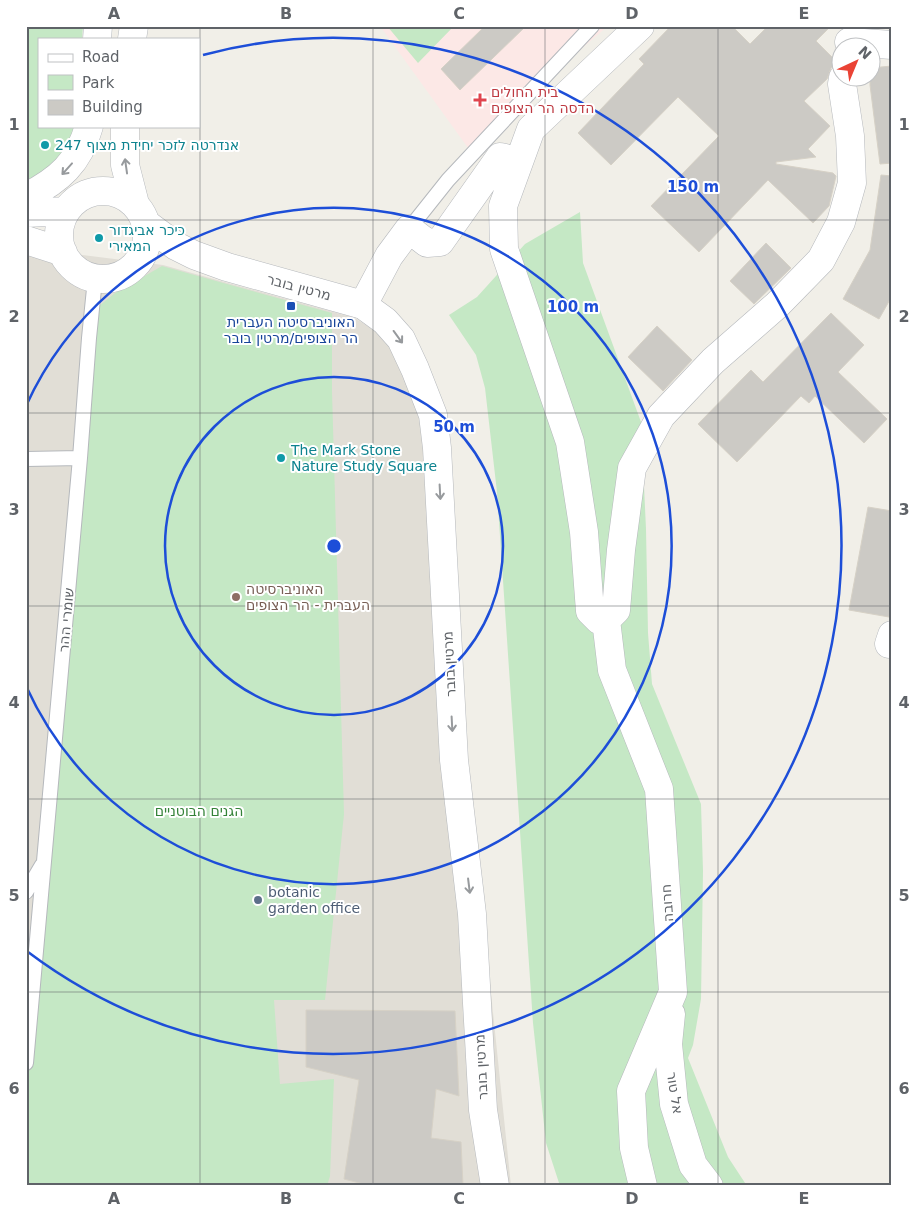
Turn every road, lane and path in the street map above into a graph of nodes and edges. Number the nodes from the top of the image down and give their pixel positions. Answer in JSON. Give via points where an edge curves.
{"nodes":[{"id":1,"x":592,"y":26,"type":"edge"},
{"id":2,"x":640,"y":26,"type":"edge"},
{"id":3,"x":843,"y":88,"type":"edge"},
{"id":4,"x":88,"y":128,"type":"edge"},
{"id":5,"x":94,"y":128,"type":"edge"},
{"id":6,"x":125,"y":128,"type":"edge"},
{"id":7,"x":519,"y":161,"type":"junction"},
{"id":8,"x":26,"y":197,"type":"edge"},
{"id":9,"x":69,"y":208,"type":"junction"},
{"id":10,"x":26,"y":213,"type":"edge"},
{"id":11,"x":140,"y":214,"type":"junction"},
{"id":12,"x":409,"y":229,"type":"junction"},
{"id":13,"x":26,"y":240,"type":"edge"},
{"id":14,"x":63,"y":252,"type":"junction"},
{"id":15,"x":142,"y":258,"type":"junction"},
{"id":16,"x":227,"y":268,"type":"junction"},
{"id":17,"x":95,"y":279,"type":"junction"},
{"id":18,"x":363,"y":305,"type":"junction"},
{"id":19,"x":80,"y":458,"type":"junction"},
{"id":20,"x":26,"y":459,"type":"edge"},
{"id":21,"x":606,"y":620,"type":"junction"},
{"id":22,"x":45,"y":860,"type":"junction"},
{"id":23,"x":26,"y":892,"type":"edge"},
{"id":24,"x":30,"y":965,"type":"edge"},
{"id":25,"x":673,"y":992,"type":"junction"},
{"id":26,"x":26,"y":1064,"type":"edge"},
{"id":27,"x":495,"y":1186,"type":"edge"},
{"id":28,"x":643,"y":1186,"type":"edge"},
{"id":29,"x":709,"y":1186,"type":"edge"}],
"edges":[{"from":1,"to":12,"type":"lane","via":[[448,180]]},
{"from":2,"to":7,"type":"street","via":[[531,129]]},
{"from":3,"to":21,"type":"street","via":[[850,136],[852,183],[841,222],[821,260],[777,305],[713,360],[661,416],[632,468],[616,610]]},
{"from":4,"to":8,"type":"street","one_way":true,"via":[[78,154],[68,168],[47,186]]},
{"from":5,"to":9,"type":"street","via":[[95,144],[88,176]]},
{"from":11,"to":6,"type":"street","one_way":true,"via":[[125,165]]},
{"from":7,"to":12,"type":"street","via":[[500,157],[440,242],[427,243]]},
{"from":7,"to":21,"type":"street","via":[[503,206],[504,249],[570,442],[584,532],[590,611],[599,620]]},
{"from":9,"to":10,"type":"street"},
{"from":9,"to":11,"type":"street","via":[[83,196],[96,191],[110,192],[124,196]]},
{"from":9,"to":14,"type":"street","via":[[60,231]]},
{"from":11,"to":15,"type":"street","via":[[147,231]]},
{"from":11,"to":16,"type":"street","name":"מרטין בובר","via":[[176,246]]},
{"from":12,"to":18,"type":"street","via":[[389,256]]},
{"from":13,"to":14,"type":"street"},
{"from":14,"to":17,"type":"street","via":[[81,274]]},
{"from":15,"to":16,"type":"street","name":"מרטין בובר","via":[[169,257]]},
{"from":15,"to":17,"type":"street","via":[[122,275]]},
{"from":16,"to":18,"type":"street","name":"מרטין בובר"},
{"from":17,"to":19,"type":"lane","name":"שומרי ההר"},
{"from":18,"to":27,"type":"street","name":"מרטין בובר","one_way":true,"via":[[385,321],[401,339],[433,415],[454,760],[472,914],[483,1110]]},
{"from":19,"to":20,"type":"lane"},
{"from":19,"to":22,"type":"lane","name":"שומרי ההר"},
{"from":21,"to":25,"type":"street","name":"חרובה","via":[[612,670],[659,789]]},
{"from":22,"to":23,"type":"lane"},
{"from":22,"to":24,"type":"lane","name":"שומרי ההר"},
{"from":24,"to":26,"type":"lane","name":"שומרי ההר"},
{"from":25,"to":28,"type":"street","name":"חרובה","via":[[632,1091],[634,1148]]},
{"from":25,"to":29,"type":"street","name":"אל טור","via":[[668,1044],[674,1104],[693,1165]]}]}
